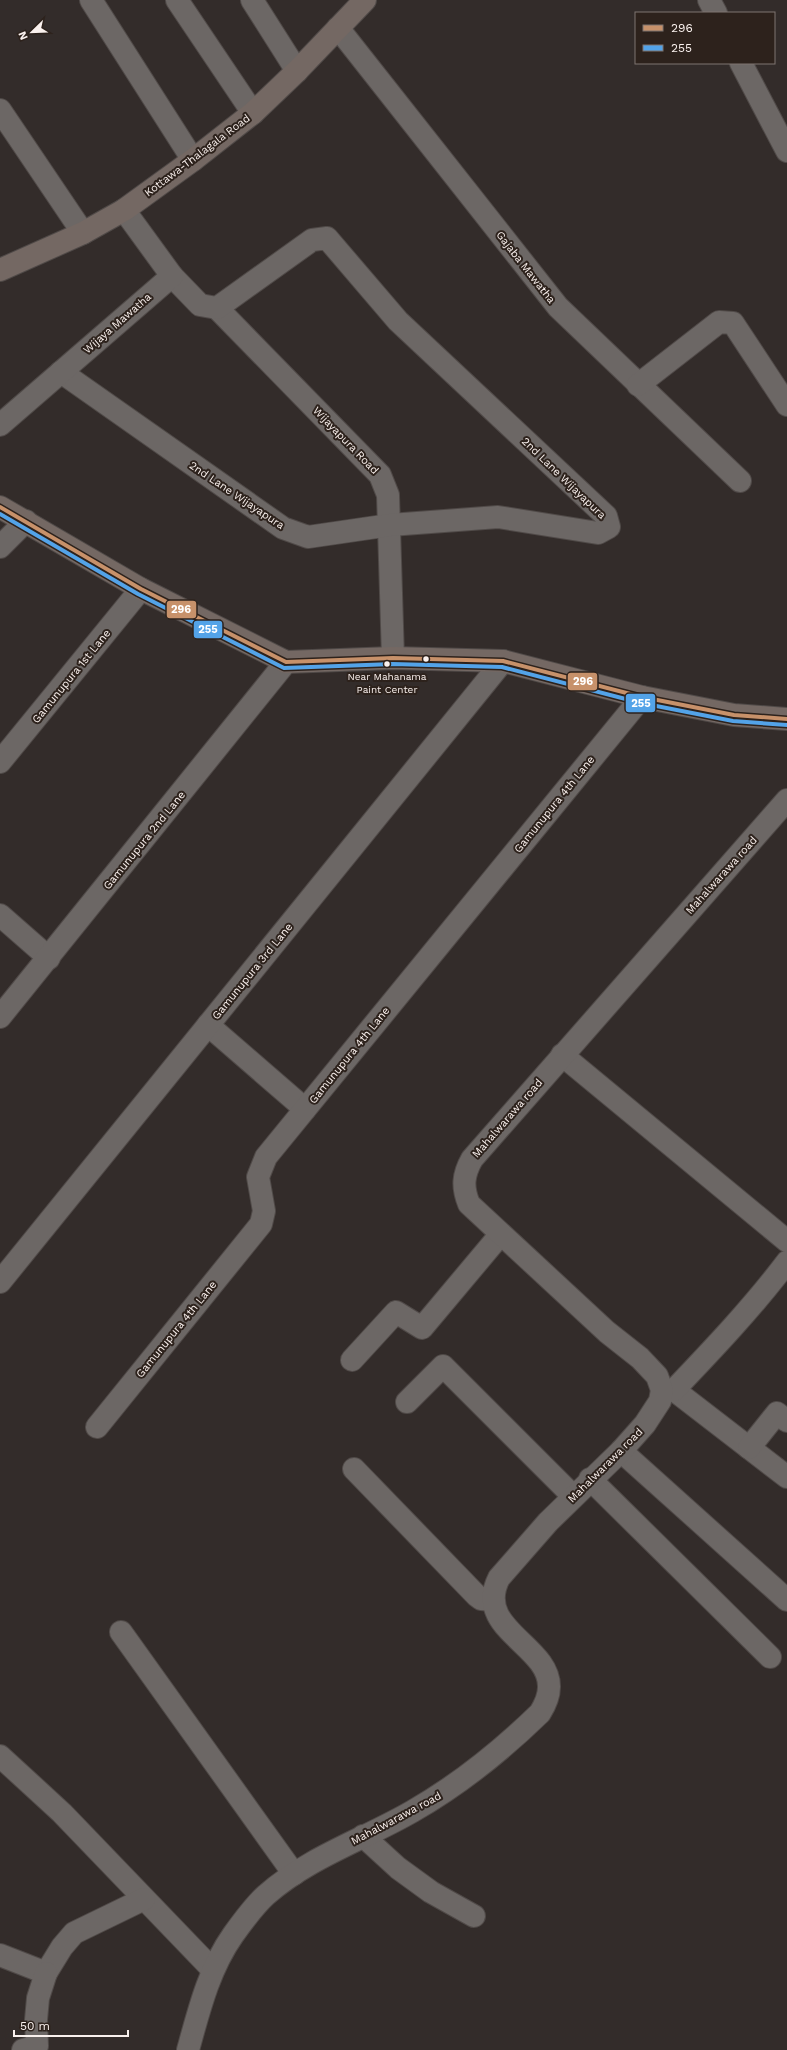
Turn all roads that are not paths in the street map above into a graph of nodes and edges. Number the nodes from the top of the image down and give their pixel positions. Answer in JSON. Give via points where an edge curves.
{"nodes":[{"id":1,"x":91,"y":0,"type":"edge"},
{"id":2,"x":177,"y":0,"type":"edge"},
{"id":3,"x":252,"y":0,"type":"edge"},
{"id":4,"x":365,"y":0,"type":"edge"},
{"id":5,"x":709,"y":0,"type":"edge"},
{"id":6,"x":715,"y":12,"type":"edge"},
{"id":7,"x":338,"y":28,"type":"junction"},
{"id":8,"x":743,"y":64,"type":"edge"},
{"id":9,"x":297,"y":71,"type":"junction"},
{"id":10,"x":0,"y":110,"type":"edge"},
{"id":11,"x":253,"y":113,"type":"junction"},
{"id":12,"x":787,"y":152,"type":"edge"},
{"id":13,"x":193,"y":160,"type":"junction"},
{"id":14,"x":124,"y":210,"type":"junction"},
{"id":15,"x":83,"y":233,"type":"junction"},
{"id":16,"x":0,"y":270,"type":"edge"},
{"id":17,"x":172,"y":276,"type":"junction"},
{"id":18,"x":217,"y":308,"type":"junction"},
{"id":19,"x":61,"y":372,"type":"junction"},
{"id":20,"x":638,"y":384,"type":"junction"},
{"id":21,"x":787,"y":405,"type":"edge"},
{"id":22,"x":0,"y":425,"type":"edge"},
{"id":23,"x":740,"y":481,"type":"dead end"},
{"id":24,"x":0,"y":507,"type":"edge"},
{"id":25,"x":26,"y":522,"type":"junction"},
{"id":26,"x":390,"y":525,"type":"junction"},
{"id":27,"x":0,"y":547,"type":"edge"},
{"id":28,"x":141,"y":589,"type":"junction"},
{"id":29,"x":393,"y":658,"type":"junction"},
{"id":30,"x":503,"y":661,"type":"junction"},
{"id":31,"x":286,"y":662,"type":"junction"},
{"id":32,"x":642,"y":697,"type":"junction"},
{"id":33,"x":787,"y":718,"type":"edge"},
{"id":34,"x":0,"y":762,"type":"edge"},
{"id":35,"x":787,"y":800,"type":"edge"},
{"id":36,"x":0,"y":914,"type":"edge"},
{"id":37,"x":49,"y":958,"type":"junction"},
{"id":38,"x":0,"y":1017,"type":"edge"},
{"id":39,"x":208,"y":1025,"type":"junction"},
{"id":40,"x":562,"y":1055,"type":"junction"},
{"id":41,"x":305,"y":1109,"type":"junction"},
{"id":42,"x":500,"y":1235,"type":"junction"},
{"id":43,"x":787,"y":1241,"type":"edge"},
{"id":44,"x":787,"y":1262,"type":"edge"},
{"id":45,"x":0,"y":1282,"type":"edge"},
{"id":46,"x":352,"y":1360,"type":"dead end"},
{"id":47,"x":668,"y":1390,"type":"junction"},
{"id":48,"x":408,"y":1402,"type":"dead end"},
{"id":49,"x":787,"y":1421,"type":"edge"},
{"id":50,"x":96,"y":1427,"type":"dead end"},
{"id":51,"x":749,"y":1448,"type":"junction"},
{"id":52,"x":621,"y":1450,"type":"junction"},
{"id":53,"x":354,"y":1469,"type":"dead end"},
{"id":54,"x":787,"y":1477,"type":"edge"},
{"id":55,"x":590,"y":1479,"type":"junction"},
{"id":56,"x":573,"y":1496,"type":"junction"},
{"id":57,"x":493,"y":1600,"type":"junction"},
{"id":58,"x":787,"y":1600,"type":"edge"},
{"id":59,"x":120,"y":1632,"type":"dead end"},
{"id":60,"x":770,"y":1657,"type":"dead end"},
{"id":61,"x":0,"y":1756,"type":"edge"},
{"id":62,"x":363,"y":1836,"type":"junction"},
{"id":63,"x":294,"y":1874,"type":"junction"},
{"id":64,"x":144,"y":1899,"type":"junction"},
{"id":65,"x":474,"y":1916,"type":"dead end"},
{"id":66,"x":0,"y":1955,"type":"edge"},
{"id":67,"x":213,"y":1970,"type":"junction"},
{"id":68,"x":46,"y":1973,"type":"junction"},
{"id":69,"x":23,"y":2050,"type":"edge"},
{"id":70,"x":188,"y":2050,"type":"edge"}],
"edges":[{"from":1,"to":13,"type":"street"},
{"from":2,"to":11,"type":"street"},
{"from":3,"to":9,"type":"street"},
{"from":4,"to":7,"type":"main road","name":"Kottawa-Thalagala Road"},
{"from":5,"to":6,"type":"street"},
{"from":7,"to":9,"type":"main road","name":"Kottawa-Thalagala Road"},
{"from":7,"to":20,"type":"street","name":"Gajaba Mawatha","via":[[558,307]]},
{"from":8,"to":12,"type":"street"},
{"from":9,"to":11,"type":"main road","name":"Kottawa-Thalagala Road"},
{"from":10,"to":15,"type":"street"},
{"from":11,"to":13,"type":"main road","name":"Kottawa-Thalagala Road"},
{"from":13,"to":14,"type":"main road","name":"Kottawa-Thalagala Road"},
{"from":14,"to":15,"type":"main road","name":"Kottawa-Thalagala Road"},
{"from":14,"to":17,"type":"street"},
{"from":15,"to":16,"type":"main road","name":"Kottawa-Thalagala Road"},
{"from":17,"to":18,"type":"street","via":[[200,305]]},
{"from":17,"to":19,"type":"street","name":"Wijaya Mawatha"},
{"from":18,"to":26,"type":"street","name":"Wijayapura Road","via":[[380,475],[388,495]]},
{"from":18,"to":26,"type":"street","name":"2nd Lane Wijayapura","via":[[312,240],[327,238],[398,321],[606,516],[609,527],[598,533],[498,517]]},
{"from":19,"to":22,"type":"street","name":"Wijaya Mawatha"},
{"from":19,"to":26,"type":"street","name":"2nd Lane Wijayapura","via":[[283,528],[308,536]]},
{"from":20,"to":21,"type":"street","via":[[719,322],[733,322]]},
{"from":20,"to":23,"type":"street","name":"Gajaba Mawatha"},
{"from":24,"to":25,"type":"main road"},
{"from":25,"to":27,"type":"street"},
{"from":25,"to":28,"type":"main road"},
{"from":26,"to":29,"type":"street","name":"Wijayapura Road"},
{"from":28,"to":31,"type":"main road"},
{"from":28,"to":34,"type":"street","name":"Gamunupura 1st Lane"},
{"from":29,"to":30,"type":"main road"},
{"from":29,"to":31,"type":"main road"},
{"from":30,"to":32,"type":"main road"},
{"from":30,"to":39,"type":"street","name":"Gamunupura 3rd Lane"},
{"from":31,"to":37,"type":"street","name":"Gamunupura 2nd Lane"},
{"from":32,"to":33,"type":"main road","via":[[734,715]]},
{"from":32,"to":41,"type":"street","name":"Gamunupura 4th Lane"},
{"from":35,"to":40,"type":"street","name":"Mahalwarawa road"},
{"from":36,"to":37,"type":"street"},
{"from":37,"to":38,"type":"street","name":"Gamunupura 2nd Lane"},
{"from":39,"to":41,"type":"street"},
{"from":39,"to":45,"type":"street","name":"Gamunupura 3rd Lane"},
{"from":40,"to":42,"type":"street","name":"Mahalwarawa road","via":[[472,1159],[465,1172],[464,1193],[469,1204]]},
{"from":40,"to":43,"type":"street"},
{"from":41,"to":50,"type":"street","name":"Gamunupura 4th Lane","via":[[266,1157],[258,1177],[264,1211],[261,1224]]},
{"from":42,"to":46,"type":"street","via":[[422,1328],[396,1312]]},
{"from":42,"to":47,"type":"street","name":"Mahalwarawa road","via":[[607,1332],[640,1358]]},
{"from":44,"to":47,"type":"street","via":[[753,1306]]},
{"from":47,"to":51,"type":"street"},
{"from":47,"to":52,"type":"street","name":"Mahalwarawa road","via":[[645,1424]]},
{"from":48,"to":56,"type":"street","via":[[444,1366]]},
{"from":49,"to":51,"type":"street","via":[[777,1413]]},
{"from":51,"to":54,"type":"street"},
{"from":52,"to":55,"type":"street","name":"Mahalwarawa road"},
{"from":52,"to":58,"type":"street"},
{"from":53,"to":57,"type":"street","via":[[477,1596]]},
{"from":55,"to":56,"type":"street","name":"Mahalwarawa road"},
{"from":55,"to":60,"type":"street"},
{"from":56,"to":57,"type":"street","name":"Mahalwarawa road","via":[[499,1578],[494,1588]]},
{"from":57,"to":62,"type":"street","name":"Mahalwarawa road","via":[[501,1620],[534,1655],[545,1671],[550,1687],[547,1701],[540,1713],[474,1773],[413,1812]]},
{"from":59,"to":63,"type":"street"},
{"from":61,"to":64,"type":"street","via":[[62,1813]]},
{"from":62,"to":63,"type":"street","name":"Mahalwarawa road"},
{"from":62,"to":65,"type":"street","via":[[398,1868],[431,1892]]},
{"from":63,"to":67,"type":"street","name":"Mahalwarawa road","via":[[266,1896],[250,1913],[232,1936]]},
{"from":64,"to":67,"type":"street"},
{"from":64,"to":68,"type":"street","via":[[74,1933]]},
{"from":66,"to":68,"type":"street"},
{"from":67,"to":70,"type":"street","name":"Mahalwarawa road"},
{"from":68,"to":69,"type":"street","via":[[38,1998],[37,2046]]}]}
